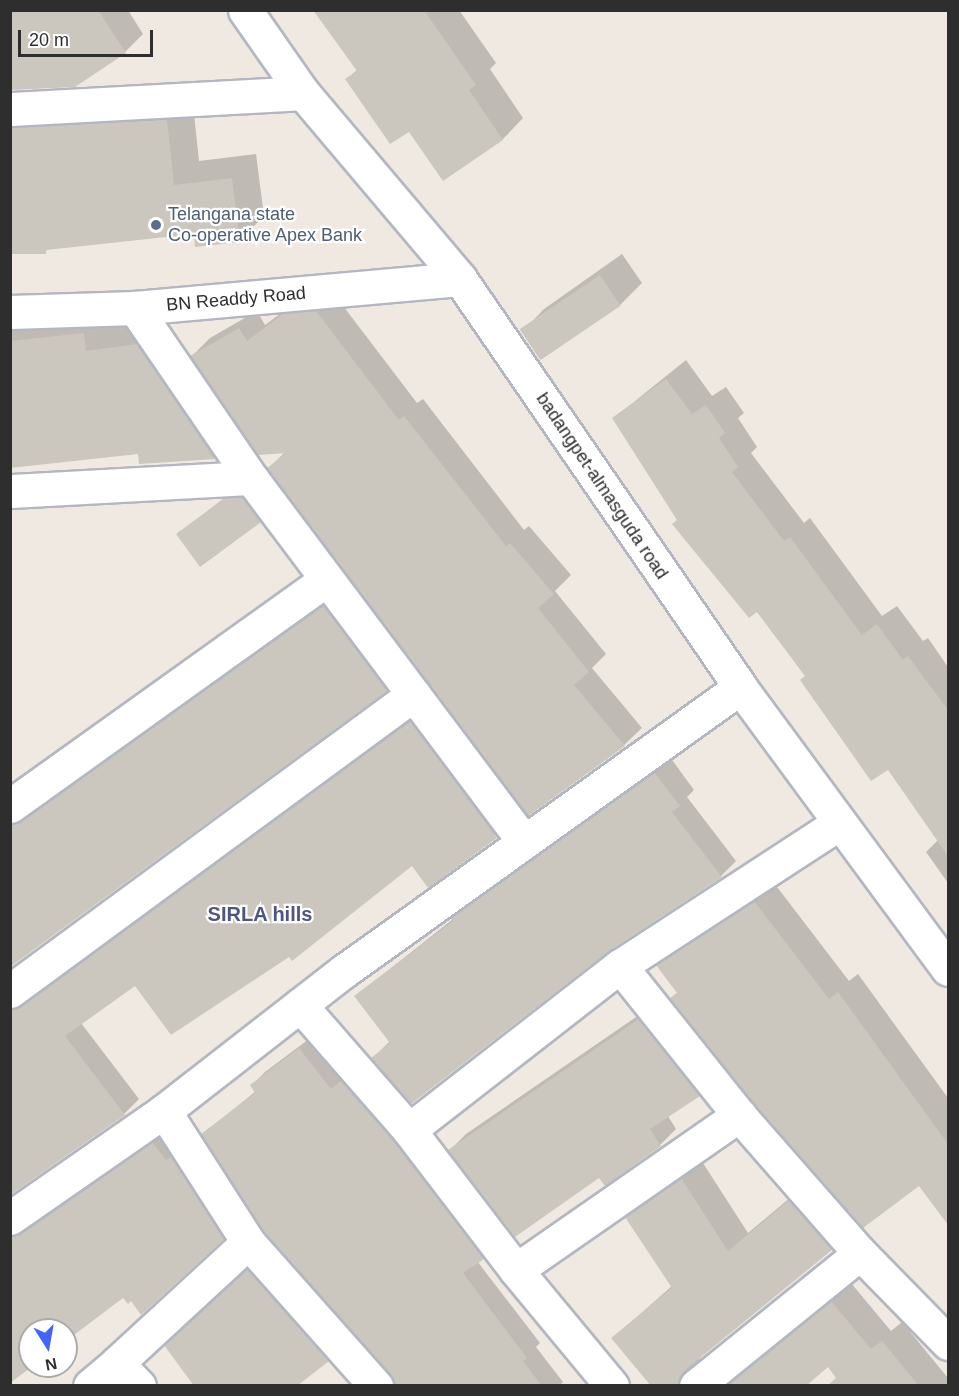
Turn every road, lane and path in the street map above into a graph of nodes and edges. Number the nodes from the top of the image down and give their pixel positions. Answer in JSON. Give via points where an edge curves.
{"nodes":[{"id":1,"x":244,"y":10,"type":"edge"},
{"id":2,"x":303,"y":93,"type":"junction"},
{"id":3,"x":10,"y":109,"type":"edge"},
{"id":4,"x":460,"y":279,"type":"junction"},
{"id":5,"x":135,"y":308,"type":"junction"},
{"id":6,"x":10,"y":312,"type":"edge"},
{"id":7,"x":251,"y":478,"type":"junction"},
{"id":8,"x":10,"y":491,"type":"edge"},
{"id":9,"x":326,"y":580,"type":"junction"},
{"id":10,"x":740,"y":687,"type":"junction"},
{"id":11,"x":414,"y":694,"type":"junction"},
{"id":12,"x":10,"y":806,"type":"edge"},
{"id":13,"x":839,"y":823,"type":"junction"},
{"id":14,"x":524,"y":842,"type":"junction"},
{"id":15,"x":620,"y":966,"type":"junction"},
{"id":16,"x":948,"y":969,"type":"edge"},
{"id":17,"x":10,"y":991,"type":"edge"},
{"id":18,"x":300,"y":1005,"type":"junction"},
{"id":19,"x":164,"y":1111,"type":"junction"},
{"id":20,"x":739,"y":1115,"type":"junction"},
{"id":21,"x":409,"y":1130,"type":"junction"},
{"id":22,"x":10,"y":1218,"type":"edge"},
{"id":23,"x":248,"y":1242,"type":"junction"},
{"id":24,"x":860,"y":1253,"type":"junction"},
{"id":25,"x":516,"y":1270,"type":"junction"},
{"id":26,"x":948,"y":1343,"type":"edge"},
{"id":27,"x":128,"y":1375,"type":"edge"},
{"id":28,"x":90,"y":1386,"type":"edge"},
{"id":29,"x":376,"y":1386,"type":"edge"},
{"id":30,"x":612,"y":1386,"type":"edge"},
{"id":31,"x":696,"y":1386,"type":"edge"}],
"edges":[{"from":1,"to":2,"type":"street","name":"badangpet-almasguda road"},
{"from":2,"to":3,"type":"street"},
{"from":2,"to":4,"type":"street","name":"badangpet-almasguda road"},
{"from":4,"to":5,"type":"street","name":"BN Readdy Road"},
{"from":4,"to":10,"type":"street","name":"badangpet-almasguda road"},
{"from":5,"to":6,"type":"street","name":"BN Readdy Road"},
{"from":5,"to":7,"type":"street"},
{"from":7,"to":8,"type":"street"},
{"from":7,"to":9,"type":"street"},
{"from":9,"to":11,"type":"street"},
{"from":9,"to":12,"type":"street"},
{"from":10,"to":13,"type":"street","name":"badangpet-almasguda road"},
{"from":10,"to":14,"type":"street"},
{"from":11,"to":14,"type":"street"},
{"from":11,"to":17,"type":"street"},
{"from":13,"to":15,"type":"street"},
{"from":13,"to":16,"type":"street","name":"badangpet-almasguda road"},
{"from":14,"to":18,"type":"street"},
{"from":15,"to":20,"type":"street"},
{"from":15,"to":21,"type":"street"},
{"from":18,"to":19,"type":"street"},
{"from":18,"to":21,"type":"street"},
{"from":19,"to":22,"type":"street"},
{"from":19,"to":23,"type":"street"},
{"from":20,"to":24,"type":"street"},
{"from":20,"to":25,"type":"street"},
{"from":21,"to":25,"type":"street"},
{"from":23,"to":27,"type":"street"},
{"from":23,"to":29,"type":"street"},
{"from":24,"to":26,"type":"street"},
{"from":24,"to":31,"type":"street"},
{"from":25,"to":30,"type":"street"},
{"from":27,"to":28,"type":"street"}]}
